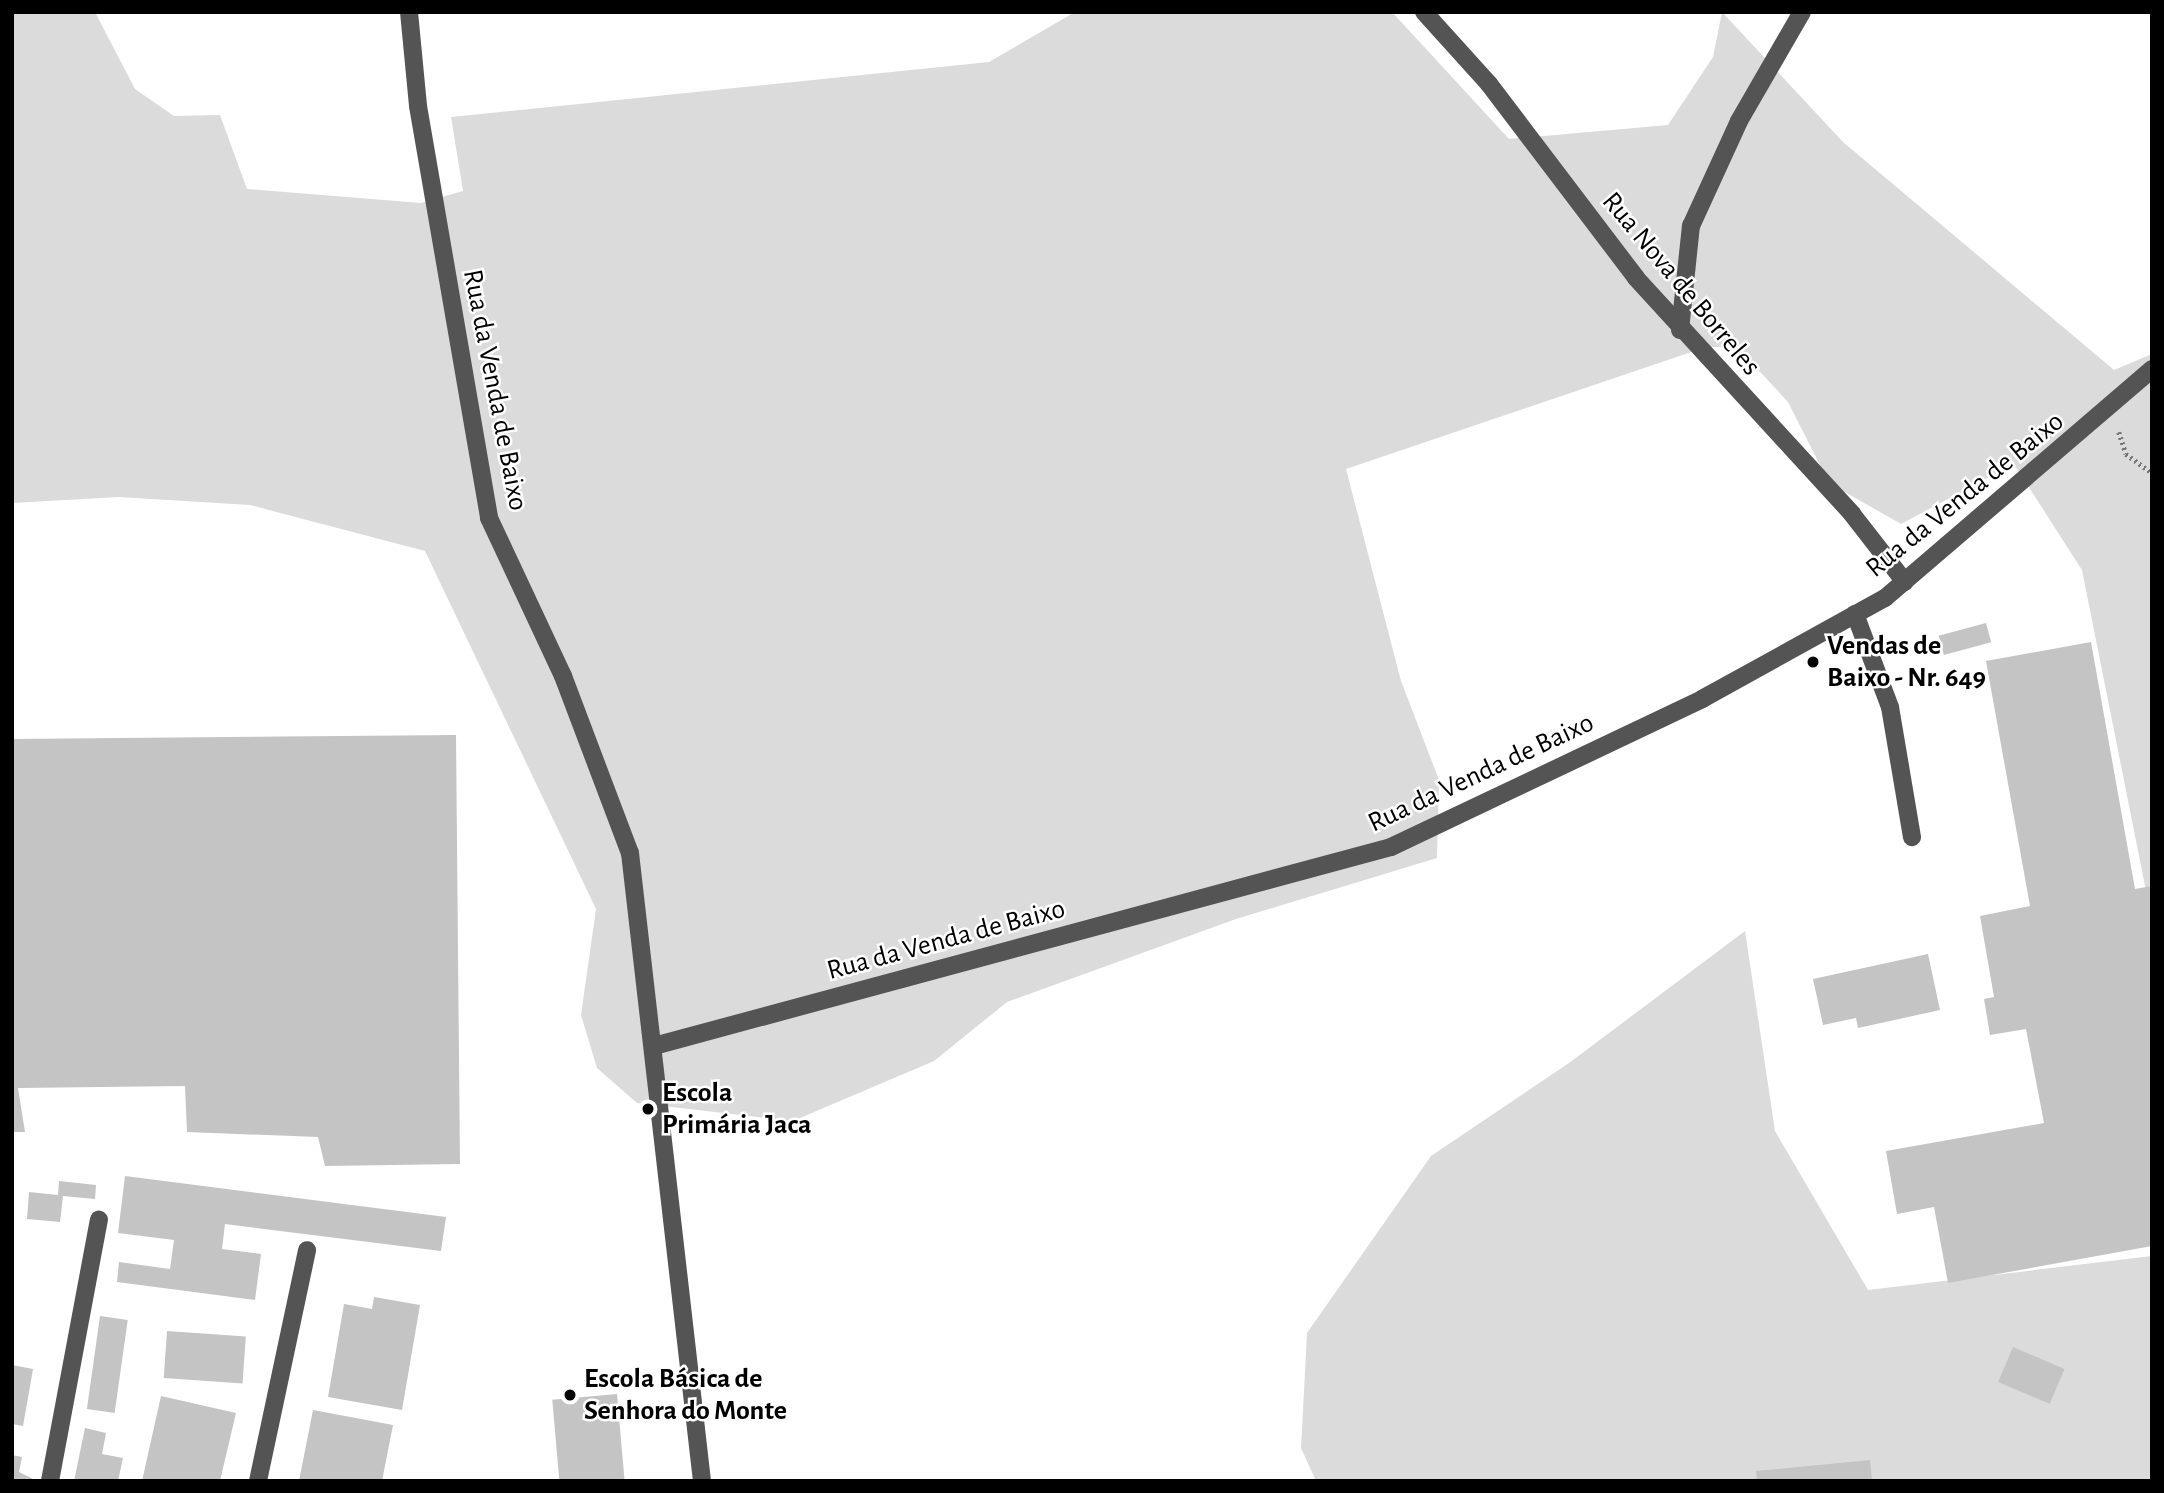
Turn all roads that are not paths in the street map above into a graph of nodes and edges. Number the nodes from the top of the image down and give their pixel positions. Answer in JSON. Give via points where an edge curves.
{"nodes":[{"id":1,"x":409,"y":12,"type":"edge"},
{"id":2,"x":1424,"y":12,"type":"edge"},
{"id":3,"x":1802,"y":12,"type":"edge"},
{"id":4,"x":1680,"y":330,"type":"junction"},
{"id":5,"x":2152,"y":369,"type":"edge"},
{"id":6,"x":1905,"y":582,"type":"junction"},
{"id":7,"x":1855,"y":614,"type":"junction"},
{"id":8,"x":1912,"y":837,"type":"dead end"},
{"id":9,"x":654,"y":1046,"type":"junction"},
{"id":10,"x":99,"y":1220,"type":"dead end"},
{"id":11,"x":307,"y":1250,"type":"dead end"},
{"id":12,"x":50,"y":1481,"type":"edge"},
{"id":13,"x":258,"y":1481,"type":"edge"},
{"id":14,"x":702,"y":1481,"type":"edge"}],
"edges":[{"from":1,"to":9,"type":"street","name":"Rua da Venda de Baixo","via":[[418,106],[489,518],[563,676],[630,853]]},
{"from":2,"to":4,"type":"street","name":"Rua Nova de Borreles","via":[[1489,84]]},
{"from":3,"to":4,"type":"street","via":[[1739,121],[1690,226]]},
{"from":4,"to":6,"type":"street","name":"Rua Nova de Borreles","via":[[1852,513]]},
{"from":5,"to":6,"type":"street","name":"Rua da Venda de Baixo"},
{"from":6,"to":7,"type":"street","name":"Rua da Venda de Baixo"},
{"from":7,"to":8,"type":"street","via":[[1890,707]]},
{"from":7,"to":9,"type":"street","name":"Rua da Venda de Baixo","via":[[1702,699],[1391,847]]},
{"from":9,"to":14,"type":"street","name":"Rua da Venda de Baixo","via":[[671,1255]]},
{"from":10,"to":12,"type":"street"},
{"from":11,"to":13,"type":"street"}]}
